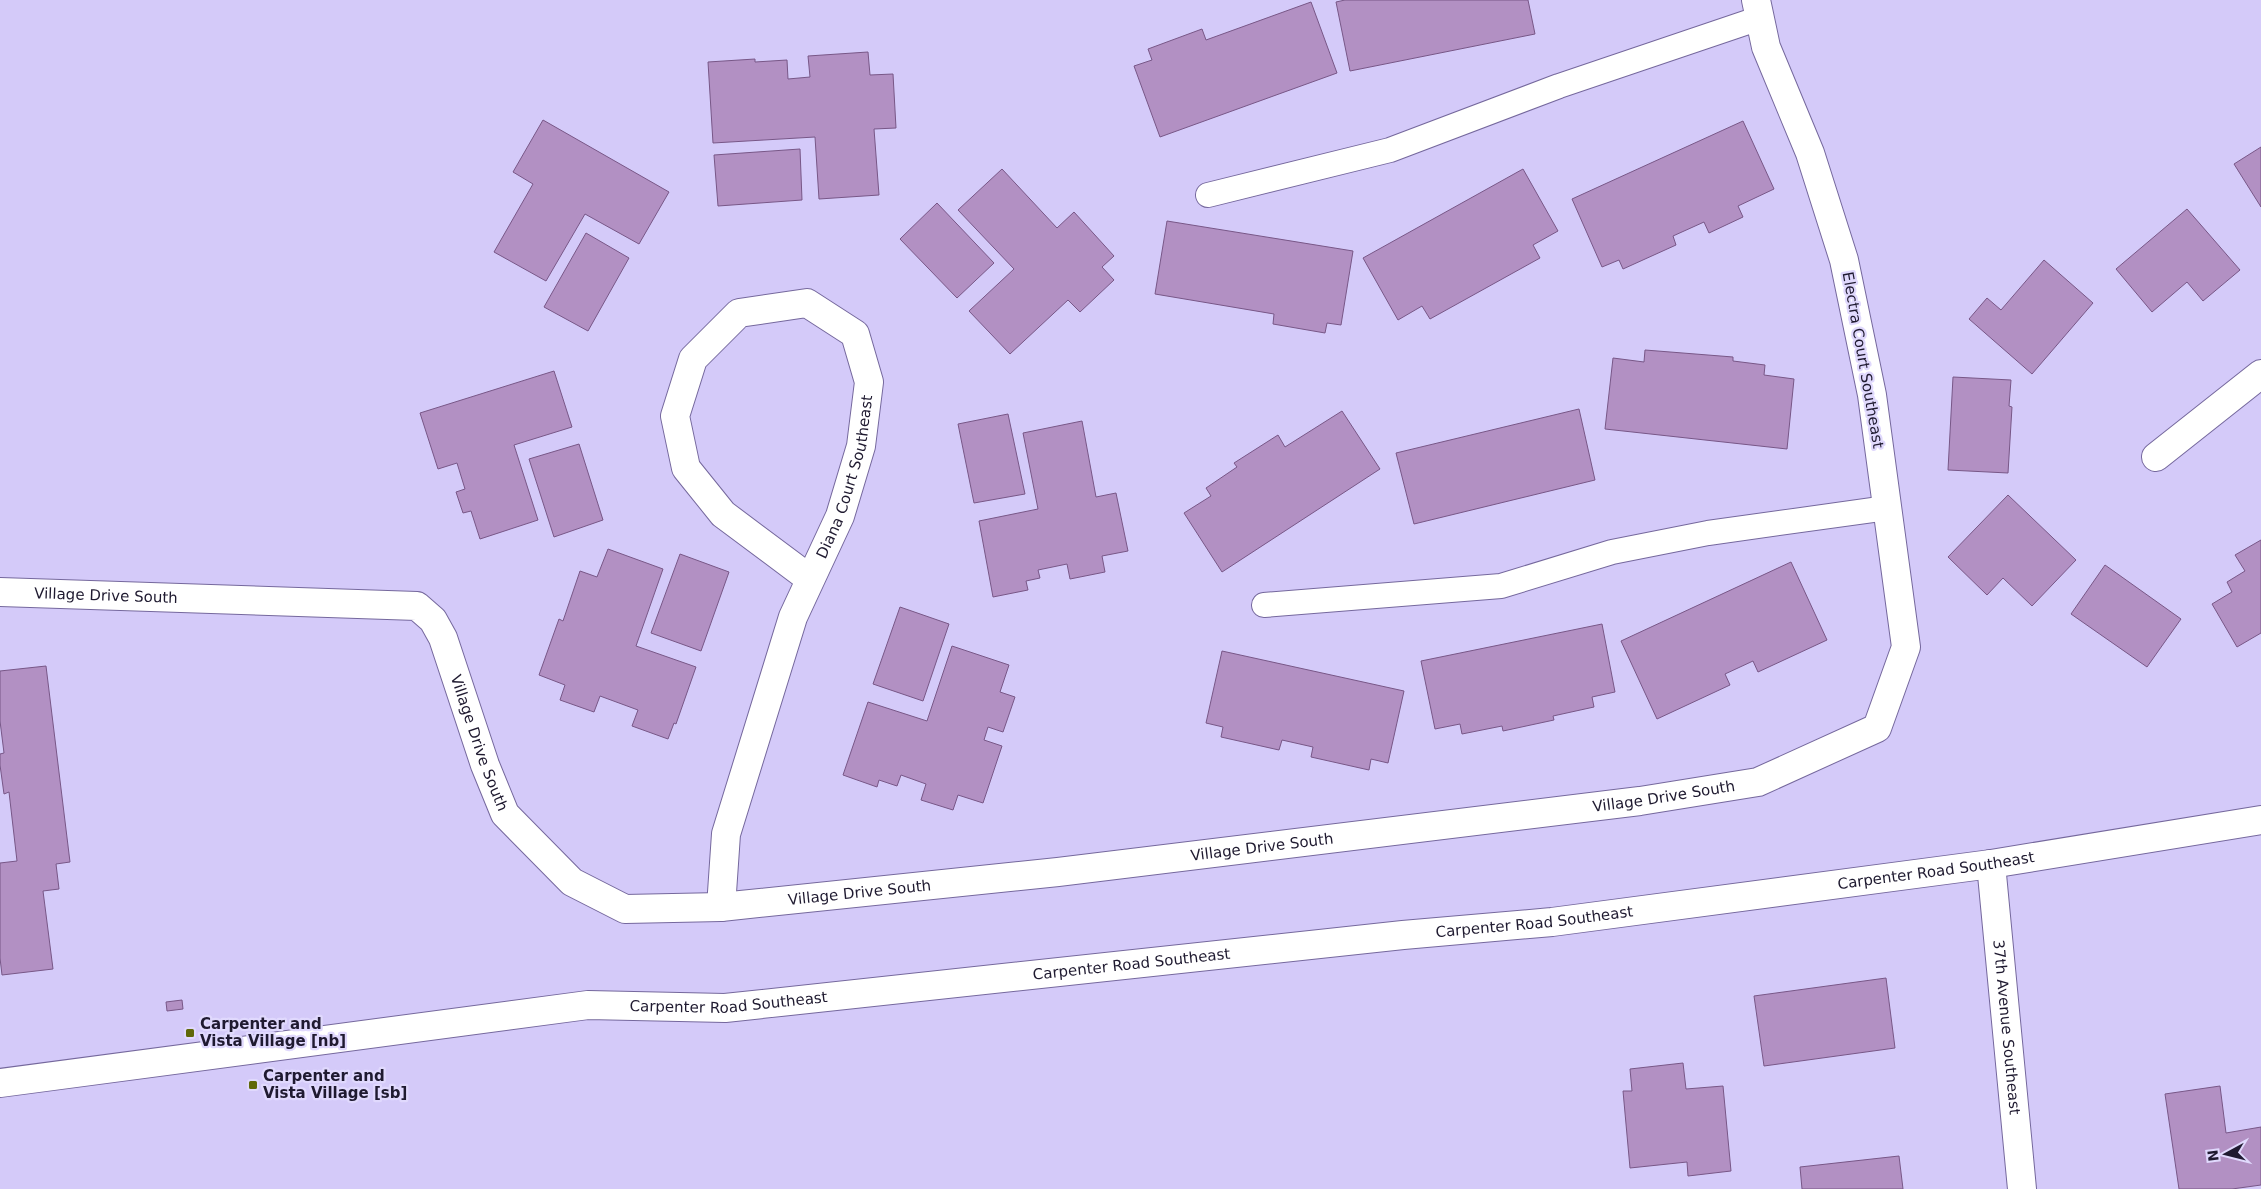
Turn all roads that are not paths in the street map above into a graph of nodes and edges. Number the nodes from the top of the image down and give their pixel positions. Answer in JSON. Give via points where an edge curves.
{"nodes":[{"id":1,"x":1758,"y":9,"type":"edge"},
{"id":2,"x":1208,"y":195,"type":"dead end"},
{"id":3,"x":2261,"y":374,"type":"edge"},
{"id":4,"x":2156,"y":456,"type":"dead end"},
{"id":5,"x":1887,"y":508,"type":"junction"},
{"id":6,"x":810,"y":579,"type":"junction"},
{"id":7,"x":0,"y":592,"type":"edge"},
{"id":8,"x":1264,"y":605,"type":"dead end"},
{"id":9,"x":1876,"y":728,"type":"joint"},
{"id":10,"x":2261,"y":820,"type":"edge"},
{"id":11,"x":1992,"y":864,"type":"junction"},
{"id":12,"x":721,"y":908,"type":"junction"},
{"id":13,"x":0,"y":1083,"type":"edge"},
{"id":14,"x":2022,"y":1189,"type":"edge"}],
"edges":[{"from":1,"to":2,"type":"lane","via":[[1390,150]]},
{"from":1,"to":5,"type":"street","name":"Electra Court Southeast","via":[[1766,47],[1810,153],[1844,260],[1872,395]]},
{"from":3,"to":4,"type":"street"},
{"from":5,"to":8,"type":"lane","via":[[1699,535],[1612,552],[1501,586]]},
{"from":5,"to":9,"type":"street","name":"Electra Court Southeast","via":[[1906,647]]},
{"from":6,"to":6,"type":"street","name":"Diana Court Southeast","via":[[840,516],[861,446],[869,382],[855,334],[807,304],[739,313],[692,359],[675,416],[686,468],[723,514]]},
{"from":6,"to":12,"type":"street","name":"Diana Court Southeast","via":[[793,618],[726,834]]},
{"from":7,"to":12,"type":"street","name":"Village Drive South","via":[[417,606],[433,620],[443,638],[485,766],[505,814],[572,882],[625,908]]},
{"from":9,"to":12,"type":"street","name":"Village Drive South","via":[[1758,782],[1640,801],[1058,872]]},
{"from":10,"to":11,"type":"street","name":"Carpenter Road Southeast"},
{"from":11,"to":13,"type":"street","name":"Carpenter Road Southeast","via":[[1552,922],[725,1008],[588,1005]]},
{"from":11,"to":14,"type":"street","name":"37th Avenue Southeast"}]}
